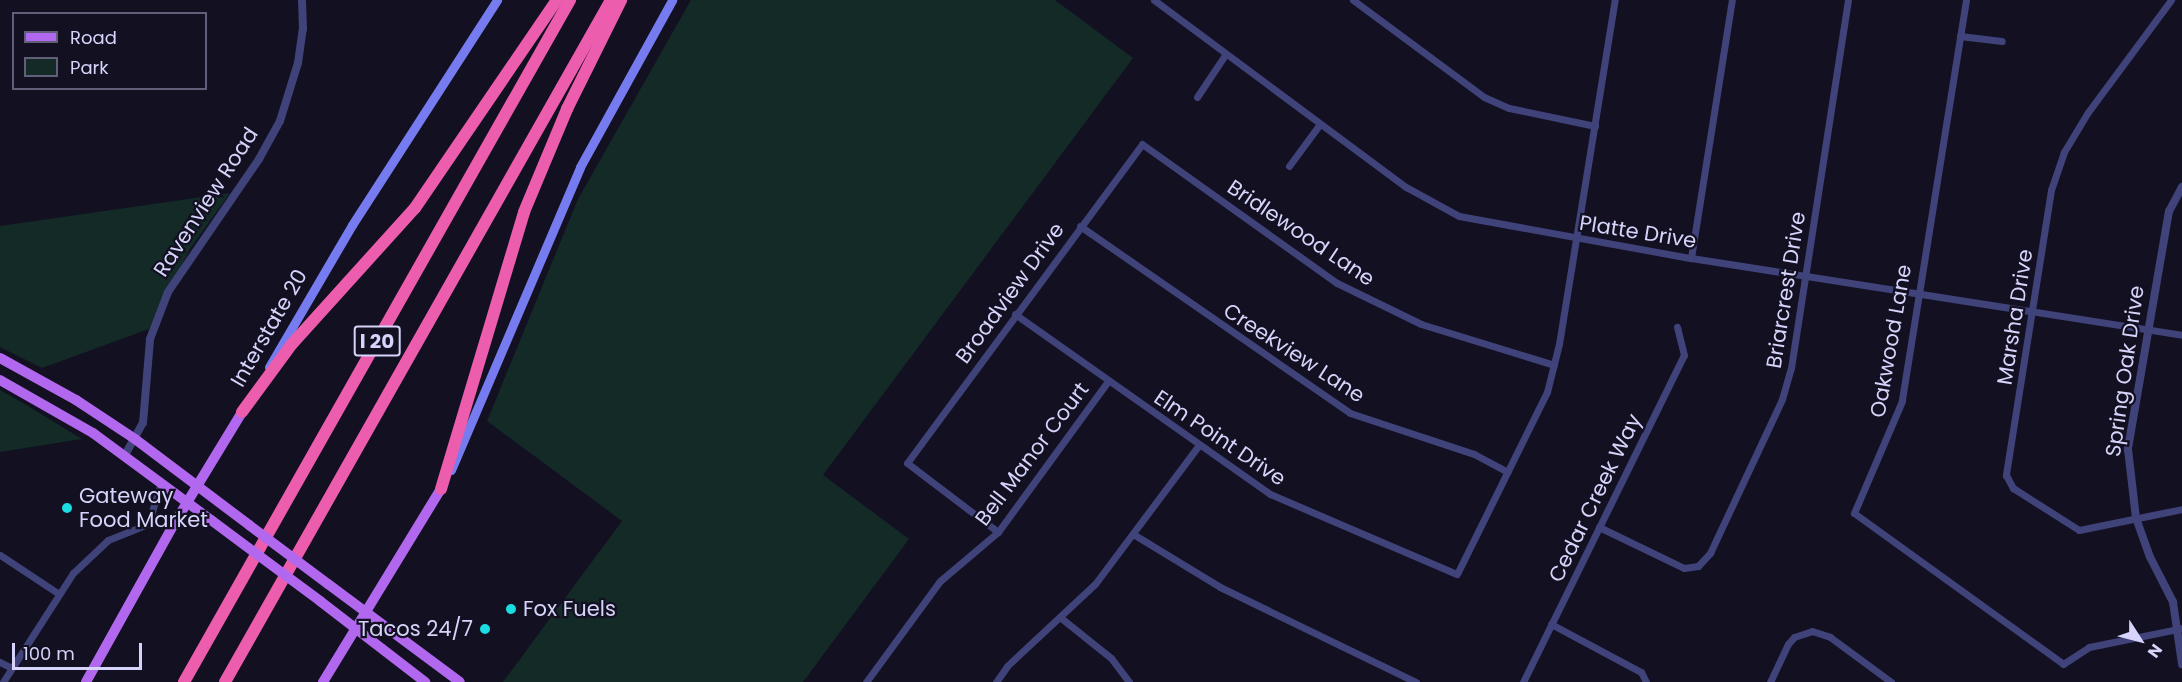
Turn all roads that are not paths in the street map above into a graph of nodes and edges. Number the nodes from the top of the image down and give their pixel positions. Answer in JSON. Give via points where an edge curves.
{"nodes":[{"id":1,"x":302,"y":0,"type":"edge"},
{"id":2,"x":497,"y":0,"type":"edge"},
{"id":3,"x":557,"y":0,"type":"edge"},
{"id":4,"x":570,"y":0,"type":"edge"},
{"id":5,"x":611,"y":0,"type":"edge"},
{"id":6,"x":621,"y":0,"type":"edge"},
{"id":7,"x":672,"y":0,"type":"edge"},
{"id":8,"x":1154,"y":0,"type":"edge"},
{"id":9,"x":1353,"y":0,"type":"edge"},
{"id":10,"x":1616,"y":0,"type":"edge"},
{"id":11,"x":1732,"y":0,"type":"edge"},
{"id":12,"x":1848,"y":0,"type":"edge"},
{"id":13,"x":1966,"y":0,"type":"edge"},
{"id":14,"x":2157,"y":0,"type":"edge"},
{"id":15,"x":2168,"y":3,"type":"edge"},
{"id":16,"x":1960,"y":36,"type":"junction"},
{"id":17,"x":2002,"y":40,"type":"dead end"},
{"id":18,"x":1225,"y":55,"type":"junction"},
{"id":19,"x":1197,"y":97,"type":"dead end"},
{"id":20,"x":1320,"y":124,"type":"junction"},
{"id":21,"x":1595,"y":126,"type":"junction"},
{"id":22,"x":1142,"y":144,"type":"joint"},
{"id":23,"x":1289,"y":166,"type":"dead end"},
{"id":24,"x":2182,"y":187,"type":"edge"},
{"id":25,"x":1080,"y":226,"type":"junction"},
{"id":26,"x":1576,"y":239,"type":"junction"},
{"id":27,"x":1691,"y":258,"type":"junction"},
{"id":28,"x":1804,"y":276,"type":"junction"},
{"id":29,"x":1917,"y":293,"type":"junction"},
{"id":30,"x":2032,"y":311,"type":"junction"},
{"id":31,"x":1015,"y":314,"type":"junction"},
{"id":32,"x":1677,"y":327,"type":"dead end"},
{"id":33,"x":2148,"y":330,"type":"junction"},
{"id":34,"x":2182,"y":335,"type":"edge"},
{"id":35,"x":0,"y":358,"type":"edge"},
{"id":36,"x":1554,"y":365,"type":"junction"},
{"id":37,"x":0,"y":380,"type":"edge"},
{"id":38,"x":1108,"y":381,"type":"junction"},
{"id":39,"x":242,"y":412,"type":"junction"},
{"id":40,"x":135,"y":440,"type":"junction"},
{"id":41,"x":1200,"y":445,"type":"junction"},
{"id":42,"x":125,"y":455,"type":"junction"},
{"id":43,"x":1508,"y":472,"type":"junction"},
{"id":44,"x":161,"y":483,"type":"junction"},
{"id":45,"x":198,"y":486,"type":"junction"},
{"id":46,"x":441,"y":489,"type":"junction"},
{"id":47,"x":187,"y":503,"type":"junction"},
{"id":48,"x":2182,"y":509,"type":"edge"},
{"id":49,"x":2136,"y":518,"type":"junction"},
{"id":50,"x":1599,"y":527,"type":"junction"},
{"id":51,"x":998,"y":532,"type":"junction"},
{"id":52,"x":1133,"y":534,"type":"junction"},
{"id":53,"x":0,"y":555,"type":"edge"},
{"id":54,"x":59,"y":594,"type":"junction"},
{"id":55,"x":367,"y":612,"type":"junction"},
{"id":56,"x":1061,"y":618,"type":"junction"},
{"id":57,"x":1551,"y":624,"type":"junction"},
{"id":58,"x":2180,"y":628,"type":"edge"},
{"id":59,"x":356,"y":630,"type":"junction"},
{"id":60,"x":0,"y":662,"type":"edge"},
{"id":61,"x":2182,"y":664,"type":"edge"},
{"id":62,"x":12,"y":668,"type":"junction"},
{"id":63,"x":1406,"y":680,"type":"edge"},
{"id":64,"x":3,"y":682,"type":"edge"},
{"id":65,"x":86,"y":682,"type":"edge"},
{"id":66,"x":184,"y":682,"type":"edge"},
{"id":67,"x":225,"y":682,"type":"edge"},
{"id":68,"x":323,"y":682,"type":"edge"},
{"id":69,"x":425,"y":682,"type":"edge"},
{"id":70,"x":460,"y":682,"type":"edge"},
{"id":71,"x":866,"y":682,"type":"edge"},
{"id":72,"x":996,"y":682,"type":"edge"},
{"id":73,"x":1130,"y":682,"type":"edge"},
{"id":74,"x":1416,"y":682,"type":"edge"},
{"id":75,"x":1523,"y":682,"type":"edge"},
{"id":76,"x":1646,"y":682,"type":"edge"},
{"id":77,"x":1770,"y":682,"type":"edge"},
{"id":78,"x":1891,"y":682,"type":"edge"}],
"edges":[{"from":1,"to":40,"type":"street","name":"Ravenview Road","via":[[298,63],[280,121],[259,159],[184,264],[157,321],[150,339],[143,423]]},
{"from":2,"to":39,"type":"main road","name":"Interstate 20","via":[[352,225]]},
{"from":3,"to":39,"type":"highway","via":[[415,208],[292,344]]},
{"from":4,"to":66,"type":"highway","number":"I 20"},
{"from":5,"to":67,"type":"highway","number":"I 20"},
{"from":6,"to":46,"type":"highway","via":[[567,109],[524,212]]},
{"from":7,"to":46,"type":"main road","via":[[580,167],[468,436]]},
{"from":8,"to":18,"type":"street","name":"Platte Drive"},
{"from":9,"to":21,"type":"street","via":[[1484,97],[1509,108]]},
{"from":10,"to":21,"type":"street"},
{"from":11,"to":27,"type":"street"},
{"from":12,"to":28,"type":"street","name":"Briarcrest Drive"},
{"from":13,"to":16,"type":"street","name":"Oakwood Lane"},
{"from":14,"to":15,"type":"street"},
{"from":15,"to":30,"type":"street","name":"Marsha Drive","via":[[2088,112],[2064,152],[2051,190]]},
{"from":16,"to":17,"type":"street"},
{"from":16,"to":29,"type":"street","name":"Oakwood Lane"},
{"from":18,"to":19,"type":"street"},
{"from":18,"to":20,"type":"street","name":"Platte Drive"},
{"from":20,"to":23,"type":"street"},
{"from":20,"to":26,"type":"street","name":"Platte Drive","via":[[1406,187],[1459,216]]},
{"from":21,"to":26,"type":"street"},
{"from":22,"to":25,"type":"street","name":"Broadview Drive"},
{"from":22,"to":36,"type":"street","name":"Bridlewood Lane","via":[[1337,283],[1421,324]]},
{"from":24,"to":33,"type":"street","name":"Spring Oak Drive","via":[[2169,211]]},
{"from":25,"to":31,"type":"street","name":"Broadview Drive"},
{"from":25,"to":43,"type":"street","name":"Creekview Lane","via":[[1350,413],[1474,454]]},
{"from":26,"to":27,"type":"street","name":"Platte Drive"},
{"from":26,"to":36,"type":"street"},
{"from":27,"to":28,"type":"street","name":"Platte Drive"},
{"from":28,"to":29,"type":"street","name":"Platte Drive"},
{"from":28,"to":50,"type":"street","name":"Briarcrest Drive","via":[[1791,368],[1782,399],[1710,553],[1698,566],[1684,568]]},
{"from":29,"to":30,"type":"street","name":"Platte Drive"},
{"from":29,"to":58,"type":"street","name":"Oakwood Lane","via":[[1898,416],[1854,513],[2063,664],[2089,647]]},
{"from":30,"to":33,"type":"street","name":"Platte Drive"},
{"from":30,"to":49,"type":"street","name":"Marsha Drive","via":[[2006,475],[2013,488],[2079,530]]},
{"from":31,"to":38,"type":"street","name":"Elm Point Drive"},
{"from":31,"to":51,"type":"street","name":"Broadview Drive","via":[[907,463]]},
{"from":32,"to":50,"type":"street","name":"Cedar Creek Way","via":[[1684,355]]},
{"from":33,"to":34,"type":"street","name":"Platte Drive"},
{"from":33,"to":49,"type":"street","name":"Spring Oak Drive","via":[[2128,449]]},
{"from":35,"to":40,"type":"main road"},
{"from":36,"to":43,"type":"street","via":[[1547,392]]},
{"from":37,"to":42,"type":"main road"},
{"from":38,"to":41,"type":"street","name":"Elm Point Drive"},
{"from":38,"to":51,"type":"street","name":"Bell Manor Court"},
{"from":39,"to":45,"type":"main road","name":"Interstate 20"},
{"from":40,"to":42,"type":"street","name":"Ravenview Road"},
{"from":40,"to":45,"type":"main road"},
{"from":41,"to":43,"type":"street","name":"Elm Point Drive","via":[[1270,495],[1457,574]]},
{"from":41,"to":52,"type":"street"},
{"from":42,"to":44,"type":"main road"},
{"from":44,"to":47,"type":"main road"},
{"from":44,"to":54,"type":"street","via":[[148,524],[108,540],[93,551]]},
{"from":45,"to":47,"type":"main road","name":"Interstate 20"},
{"from":45,"to":55,"type":"main road","bridge":true},
{"from":46,"to":55,"type":"main road"},
{"from":47,"to":59,"type":"main road","bridge":true},
{"from":47,"to":65,"type":"main road","name":"Interstate 20"},
{"from":48,"to":49,"type":"street","name":"Marsha Drive"},
{"from":49,"to":58,"type":"street","name":"Spring Oak Drive","via":[[2173,602]]},
{"from":50,"to":57,"type":"street","name":"Cedar Creek Way"},
{"from":51,"to":71,"type":"street","name":"Bell Manor Court","via":[[940,581]]},
{"from":52,"to":56,"type":"street","via":[[1095,584]]},
{"from":52,"to":63,"type":"street","via":[[1220,587]]},
{"from":53,"to":54,"type":"street"},
{"from":54,"to":62,"type":"street"},
{"from":55,"to":59,"type":"main road"},
{"from":55,"to":70,"type":"main road"},
{"from":56,"to":72,"type":"street","via":[[1007,666]]},
{"from":56,"to":73,"type":"street","via":[[1103,652]]},
{"from":57,"to":75,"type":"street","name":"Cedar Creek Way"},
{"from":57,"to":76,"type":"street","via":[[1641,672]]},
{"from":58,"to":61,"type":"street","name":"Spring Oak Drive"},
{"from":59,"to":68,"type":"main road"},
{"from":59,"to":69,"type":"main road"},
{"from":60,"to":62,"type":"street"},
{"from":62,"to":64,"type":"street"},
{"from":63,"to":74,"type":"street"},
{"from":77,"to":78,"type":"street","via":[[1788,644],[1803,633],[1822,633]]}]}
